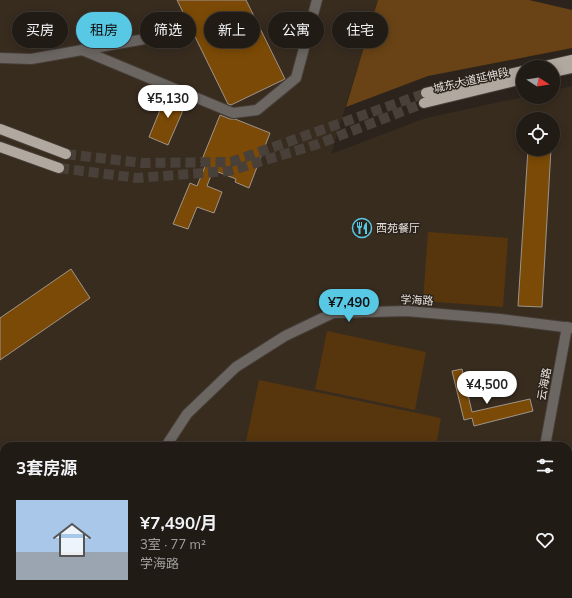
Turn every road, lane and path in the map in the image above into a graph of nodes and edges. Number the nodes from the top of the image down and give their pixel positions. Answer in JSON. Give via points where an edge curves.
{"nodes":[{"id":1,"x":318,"y":0,"type":"edge"},
{"id":2,"x":140,"y":40,"type":"edge"},
{"id":3,"x":82,"y":50,"type":"junction"},
{"id":4,"x":0,"y":58,"type":"edge"},
{"id":5,"x":572,"y":60,"type":"edge"},
{"id":6,"x":560,"y":63,"type":"edge"},
{"id":7,"x":572,"y":68,"type":"edge"},
{"id":8,"x":560,"y":71,"type":"edge"},
{"id":9,"x":516,"y":73,"type":"edge"},
{"id":10,"x":516,"y":80,"type":"edge"},
{"id":11,"x":0,"y":129,"type":"edge"},
{"id":12,"x":0,"y":147,"type":"edge"},
{"id":13,"x":66,"y":154,"type":"tunnel mouth"},
{"id":14,"x":59,"y":168,"type":"tunnel mouth"},
{"id":15,"x":569,"y":327,"type":"edge"},
{"id":16,"x":169,"y":442,"type":"edge"},
{"id":17,"x":546,"y":442,"type":"edge"}],
"edges":[{"from":1,"to":3,"type":"street","via":[[296,78],[257,110],[233,113]]},
{"from":2,"to":3,"type":"street"},
{"from":3,"to":4,"type":"street","via":[[31,59]]},
{"from":5,"to":6,"type":"main road"},
{"from":7,"to":8,"type":"main road"},
{"from":9,"to":10,"type":"main road","name":"城东大道延伸段","via":[[425,98]]},
{"from":11,"to":13,"type":"main road"},
{"from":12,"to":14,"type":"main road"},
{"from":15,"to":16,"type":"street","name":"学海路","via":[[406,311],[333,313],[285,336],[236,367],[187,414]]},
{"from":15,"to":17,"type":"street","name":"云海路"}]}
